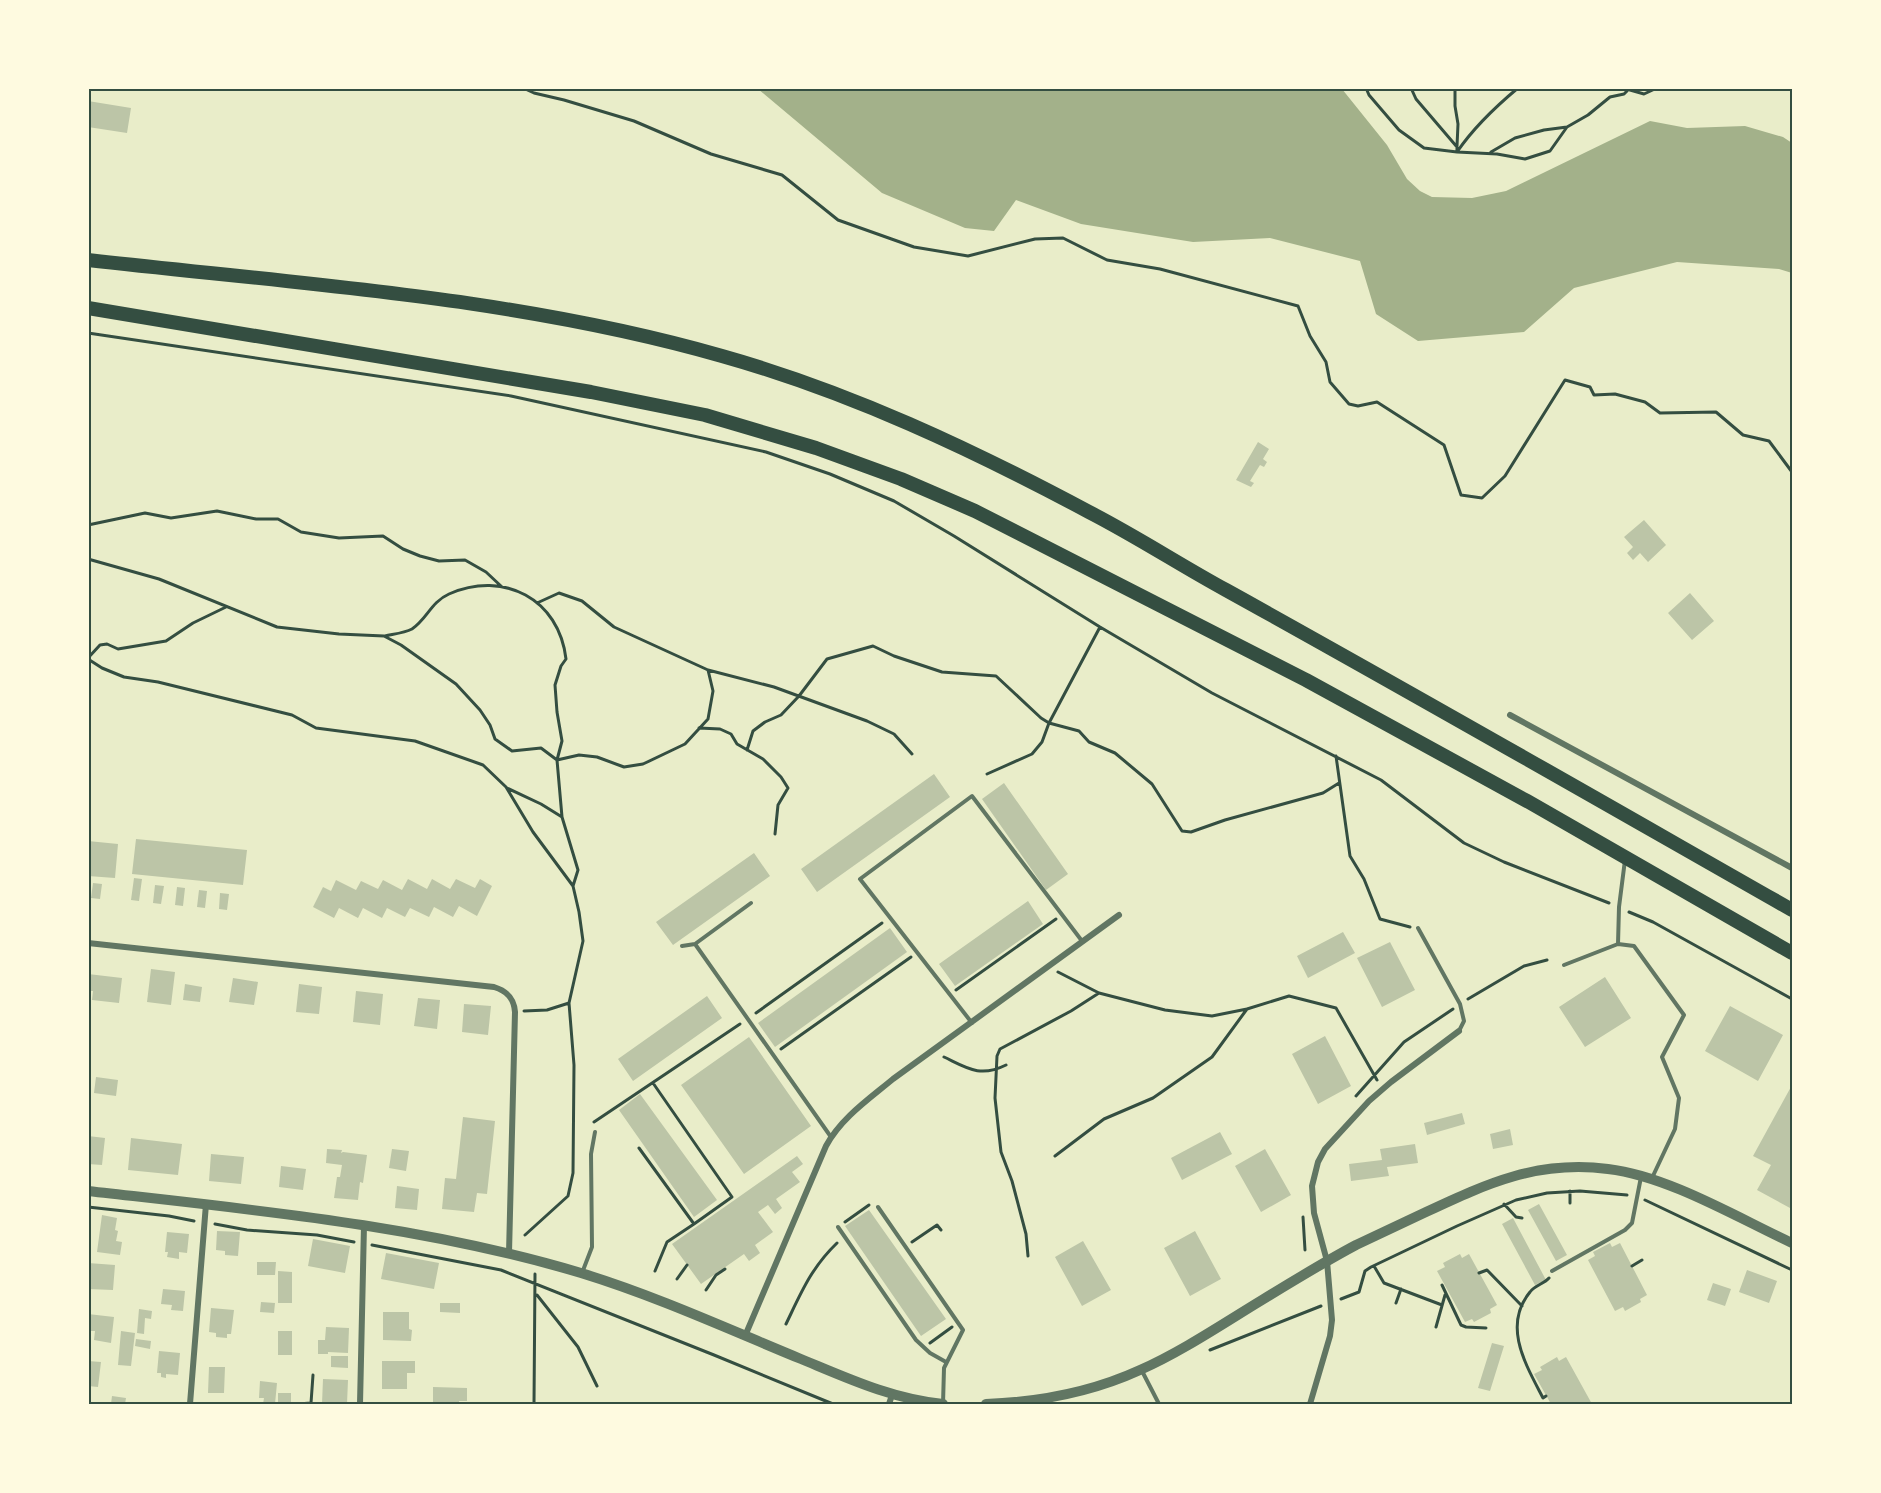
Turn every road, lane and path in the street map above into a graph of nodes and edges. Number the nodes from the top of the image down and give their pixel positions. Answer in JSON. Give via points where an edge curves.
{"nodes":[{"id":1,"x":523,"y":88,"type":"edge"},
{"id":2,"x":1366,"y":88,"type":"edge"},
{"id":3,"x":1411,"y":88,"type":"edge"},
{"id":4,"x":1455,"y":88,"type":"edge"},
{"id":5,"x":1518,"y":88,"type":"edge"},
{"id":6,"x":1657,"y":88,"type":"edge"},
{"id":7,"x":1625,"y":90,"type":"edge"},
{"id":8,"x":1567,"y":126,"type":"junction"},
{"id":9,"x":1457,"y":147,"type":"junction"},
{"id":10,"x":1457,"y":152,"type":"junction"},
{"id":11,"x":1489,"y":153,"type":"junction"},
{"id":12,"x":88,"y":260,"type":"edge"},
{"id":13,"x":88,"y":308,"type":"edge"},
{"id":14,"x":88,"y":333,"type":"edge"},
{"id":15,"x":1792,"y":472,"type":"edge"},
{"id":16,"x":88,"y":525,"type":"edge"},
{"id":17,"x":88,"y":559,"type":"edge"},
{"id":18,"x":504,"y":588,"type":"junction"},
{"id":19,"x":537,"y":603,"type":"junction"},
{"id":20,"x":227,"y":607,"type":"junction"},
{"id":21,"x":1100,"y":627,"type":"junction"},
{"id":22,"x":384,"y":636,"type":"junction"},
{"id":23,"x":88,"y":658,"type":"edge"},
{"id":24,"x":708,"y":670,"type":"junction"},
{"id":25,"x":799,"y":696,"type":"junction"},
{"id":26,"x":1510,"y":715,"type":"dead end"},
{"id":27,"x":1049,"y":723,"type":"junction"},
{"id":28,"x":699,"y":728,"type":"junction"},
{"id":29,"x":747,"y":750,"type":"junction"},
{"id":30,"x":912,"y":754,"type":"dead end"},
{"id":31,"x":1336,"y":756,"type":"junction"},
{"id":32,"x":557,"y":760,"type":"junction"},
{"id":33,"x":987,"y":774,"type":"dead end"},
{"id":34,"x":1339,"y":783,"type":"junction"},
{"id":35,"x":506,"y":787,"type":"junction"},
{"id":36,"x":562,"y":817,"type":"junction"},
{"id":37,"x":775,"y":834,"type":"dead end"},
{"id":38,"x":1625,"y":856,"type":"junction"},
{"id":39,"x":1792,"y":868,"type":"edge"},
{"id":40,"x":573,"y":886,"type":"junction"},
{"id":41,"x":751,"y":903,"type":"dead end"},
{"id":42,"x":1619,"y":908,"type":"junction"},
{"id":43,"x":1792,"y":910,"type":"edge"},
{"id":44,"x":1062,"y":914,"type":"junction"},
{"id":45,"x":1119,"y":915,"type":"dead end"},
{"id":46,"x":890,"y":917,"type":"junction"},
{"id":47,"x":1418,"y":928,"type":"joint"},
{"id":48,"x":1082,"y":942,"type":"junction"},
{"id":49,"x":88,"y":943,"type":"edge"},
{"id":50,"x":695,"y":944,"type":"junction"},
{"id":51,"x":1618,"y":944,"type":"junction"},
{"id":52,"x":682,"y":946,"type":"dead end"},
{"id":53,"x":917,"y":953,"type":"junction"},
{"id":54,"x":1792,"y":954,"type":"edge"},
{"id":55,"x":1564,"y":965,"type":"dead end"},
{"id":56,"x":1048,"y":967,"type":"junction"},
{"id":57,"x":1099,"y":993,"type":"junction"},
{"id":58,"x":950,"y":995,"type":"junction"},
{"id":59,"x":1792,"y":999,"type":"edge"},
{"id":60,"x":569,"y":1003,"type":"junction"},
{"id":61,"x":1247,"y":1009,"type":"junction"},
{"id":62,"x":524,"y":1012,"type":"dead end"},
{"id":63,"x":748,"y":1019,"type":"junction"},
{"id":64,"x":972,"y":1023,"type":"junction"},
{"id":65,"x":1459,"y":1031,"type":"joint"},
{"id":66,"x":932,"y":1051,"type":"junction"},
{"id":67,"x":773,"y":1054,"type":"junction"},
{"id":68,"x":1006,"y":1065,"type":"dead end"},
{"id":69,"x":996,"y":1070,"type":"junction"},
{"id":70,"x":1374,"y":1075,"type":"dead end"},
{"id":71,"x":653,"y":1083,"type":"junction"},
{"id":72,"x":595,"y":1132,"type":"joint"},
{"id":73,"x":831,"y":1137,"type":"junction"},
{"id":74,"x":639,"y":1148,"type":"dead end"},
{"id":75,"x":1054,"y":1156,"type":"dead end"},
{"id":76,"x":1646,"y":1177,"type":"junction"},
{"id":77,"x":88,"y":1191,"type":"edge"},
{"id":78,"x":1570,"y":1191,"type":"junction"},
{"id":79,"x":1638,"y":1197,"type":"junction"},
{"id":80,"x":1665,"y":1202,"type":"dead end"},
{"id":81,"x":872,"y":1203,"type":"dead end"},
{"id":82,"x":1570,"y":1203,"type":"dead end"},
{"id":83,"x":206,"y":1204,"type":"junction"},
{"id":84,"x":1504,"y":1204,"type":"junction"},
{"id":85,"x":88,"y":1207,"type":"edge"},
{"id":86,"x":878,"y":1207,"type":"dead end"},
{"id":87,"x":1662,"y":1208,"type":"junction"},
{"id":88,"x":1522,"y":1218,"type":"dead end"},
{"id":89,"x":195,"y":1221,"type":"dead end"},
{"id":90,"x":217,"y":1224,"type":"dead end"},
{"id":91,"x":364,"y":1224,"type":"junction"},
{"id":92,"x":694,"y":1224,"type":"junction"},
{"id":93,"x":838,"y":1227,"type":"joint"},
{"id":94,"x":941,"y":1230,"type":"dead end"},
{"id":95,"x":525,"y":1235,"type":"dead end"},
{"id":96,"x":844,"y":1236,"type":"junction"},
{"id":97,"x":920,"y":1237,"type":"dead end"},
{"id":98,"x":363,"y":1243,"type":"junction"},
{"id":99,"x":1792,"y":1243,"type":"edge"},
{"id":100,"x":509,"y":1253,"type":"junction"},
{"id":101,"x":1028,"y":1256,"type":"dead end"},
{"id":102,"x":1642,"y":1260,"type":"dead end"},
{"id":103,"x":1327,"y":1262,"type":"junction"},
{"id":104,"x":687,"y":1264,"type":"dead end"},
{"id":105,"x":1374,"y":1266,"type":"junction"},
{"id":106,"x":1632,"y":1266,"type":"dead end"},
{"id":107,"x":725,"y":1269,"type":"dead end"},
{"id":108,"x":1792,"y":1270,"type":"edge"},
{"id":109,"x":655,"y":1271,"type":"dead end"},
{"id":110,"x":1552,"y":1271,"type":"joint"},
{"id":111,"x":535,"y":1272,"type":"dead end"},
{"id":112,"x":582,"y":1273,"type":"junction"},
{"id":113,"x":1479,"y":1273,"type":"dead end"},
{"id":114,"x":677,"y":1280,"type":"dead end"},
{"id":115,"x":535,"y":1282,"type":"junction"},
{"id":116,"x":1442,"y":1286,"type":"dead end"},
{"id":117,"x":1401,"y":1289,"type":"junction"},
{"id":118,"x":706,"y":1290,"type":"dead end"},
{"id":119,"x":1359,"y":1292,"type":"dead end"},
{"id":120,"x":1446,"y":1293,"type":"junction"},
{"id":121,"x":536,"y":1294,"type":"junction"},
{"id":122,"x":1396,"y":1303,"type":"dead end"},
{"id":123,"x":1442,"y":1305,"type":"junction"},
{"id":124,"x":1522,"y":1306,"type":"junction"},
{"id":125,"x":1306,"y":1311,"type":"dead end"},
{"id":126,"x":958,"y":1322,"type":"junction"},
{"id":127,"x":786,"y":1324,"type":"dead end"},
{"id":128,"x":1436,"y":1327,"type":"dead end"},
{"id":129,"x":1486,"y":1328,"type":"dead end"},
{"id":130,"x":745,"y":1336,"type":"junction"},
{"id":131,"x":923,"y":1347,"type":"junction"},
{"id":132,"x":1206,"y":1352,"type":"dead end"},
{"id":133,"x":946,"y":1362,"type":"junction"},
{"id":134,"x":1141,"y":1370,"type":"junction"},
{"id":135,"x":313,"y":1375,"type":"dead end"},
{"id":136,"x":597,"y":1386,"type":"dead end"},
{"id":137,"x":1546,"y":1396,"type":"dead end"},
{"id":138,"x":890,"y":1400,"type":"edge"},
{"id":139,"x":190,"y":1404,"type":"edge"},
{"id":140,"x":298,"y":1404,"type":"edge"},
{"id":141,"x":311,"y":1404,"type":"edge"},
{"id":142,"x":360,"y":1404,"type":"edge"},
{"id":143,"x":534,"y":1404,"type":"edge"},
{"id":144,"x":833,"y":1404,"type":"edge"},
{"id":145,"x":943,"y":1404,"type":"edge"},
{"id":146,"x":986,"y":1404,"type":"edge"},
{"id":147,"x":1159,"y":1404,"type":"edge"},
{"id":148,"x":1310,"y":1404,"type":"edge"}],
"edges":[{"from":1,"to":15,"type":"path","via":[[634,121],[711,154],[782,175],[838,220],[915,248],[968,256],[1035,239],[1063,238],[1107,260],[1160,268],[1298,306],[1326,362],[1330,382],[1349,404],[1377,402],[1444,445],[1461,495],[1482,498],[1505,476],[1565,380],[1590,387],[1594,395],[1615,394],[1645,402],[1660,413],[1716,412],[1743,435],[1769,441]]},
{"from":2,"to":10,"type":"path","via":[[1410,140],[1424,148]]},
{"from":3,"to":9,"type":"path"},
{"from":4,"to":9,"type":"path"},
{"from":5,"to":10,"type":"path","via":[[1490,111]]},
{"from":6,"to":7,"type":"path","via":[[1644,94]]},
{"from":7,"to":8,"type":"path"},
{"from":8,"to":11,"type":"path","via":[[1515,138]]},
{"from":8,"to":11,"type":"path","via":[[1550,152],[1525,159]]},
{"from":9,"to":10,"type":"path"},
{"from":10,"to":11,"type":"path"},
{"from":12,"to":43,"type":"highway","via":[[399,294],[602,325],[726,357],[846,397],[935,434],[1093,514]]},
{"from":13,"to":38,"type":"highway","via":[[591,392],[705,415],[816,448],[975,511],[1067,557],[1306,680]]},
{"from":14,"to":21,"type":"path","via":[[511,396],[766,452],[894,501]]},
{"from":16,"to":18,"type":"path","via":[[145,513],[171,518],[217,511],[278,519],[301,532],[339,538],[383,536],[420,556],[439,561],[465,560]]},
{"from":17,"to":20,"type":"path","via":[[159,579]]},
{"from":18,"to":19,"type":"path","via":[[518,591]]},
{"from":18,"to":22,"type":"path","via":[[487,584],[450,594],[436,602],[413,628]]},
{"from":19,"to":24,"type":"path","via":[[559,593],[582,601],[614,627]]},
{"from":19,"to":32,"type":"path","via":[[559,630],[565,648],[566,659],[555,685],[562,741]]},
{"from":20,"to":22,"type":"path","via":[[277,627]]},
{"from":20,"to":23,"type":"path","via":[[166,640],[118,650],[100,645]]},
{"from":21,"to":27,"type":"path"},
{"from":21,"to":31,"type":"path","via":[[1212,693]]},
{"from":22,"to":32,"type":"path","via":[[456,684],[480,710],[495,739],[512,751],[541,748]]},
{"from":23,"to":35,"type":"path","via":[[124,677],[292,715],[316,728],[415,741],[483,765]]},
{"from":24,"to":25,"type":"path"},
{"from":24,"to":28,"type":"path","via":[[713,691],[708,719]]},
{"from":25,"to":27,"type":"path","via":[[827,659],[873,646],[942,672],[996,676]]},
{"from":25,"to":29,"type":"path","via":[[781,715],[753,731]]},
{"from":25,"to":30,"type":"path","via":[[894,734]]},
{"from":26,"to":39,"type":"street"},
{"from":27,"to":33,"type":"path","via":[[1032,754]]},
{"from":27,"to":34,"type":"path","via":[[1079,732],[1089,742],[1115,753],[1152,784],[1182,831],[1191,832],[1323,793]]},
{"from":28,"to":29,"type":"path","via":[[731,734]]},
{"from":28,"to":32,"type":"path","via":[[685,744],[643,764],[624,766],[579,755]]},
{"from":29,"to":37,"type":"path","via":[[763,759],[788,788],[778,805]]},
{"from":31,"to":34,"type":"path"},
{"from":31,"to":42,"type":"path","via":[[1381,780],[1464,843]]},
{"from":32,"to":36,"type":"path"},
{"from":34,"to":47,"type":"path","via":[[1350,856],[1380,919]]},
{"from":35,"to":36,"type":"path"},
{"from":35,"to":40,"type":"path"},
{"from":36,"to":40,"type":"path","via":[[578,870]]},
{"from":38,"to":42,"type":"lane"},
{"from":38,"to":54,"type":"highway"},
{"from":40,"to":60,"type":"path","via":[[583,941]]},
{"from":41,"to":50,"type":"lane"},
{"from":42,"to":51,"type":"lane"},
{"from":42,"to":59,"type":"path","via":[[1653,922]]},
{"from":44,"to":46,"type":"lane","via":[[972,796],[860,879]]},
{"from":44,"to":48,"type":"lane"},
{"from":44,"to":58,"type":"path"},
{"from":45,"to":48,"type":"street"},
{"from":46,"to":53,"type":"lane"},
{"from":46,"to":63,"type":"path"},
{"from":47,"to":65,"type":"lane","via":[[1460,1004],[1464,1021]]},
{"from":48,"to":56,"type":"street"},
{"from":49,"to":100,"type":"street","via":[[494,987],[508,995],[515,1012]]},
{"from":50,"to":52,"type":"lane"},
{"from":50,"to":63,"type":"lane"},
{"from":51,"to":55,"type":"lane"},
{"from":51,"to":76,"type":"lane","via":[[1634,946],[1684,1016],[1662,1057],[1679,1098],[1675,1129]]},
{"from":53,"to":58,"type":"lane"},
{"from":53,"to":67,"type":"path"},
{"from":56,"to":57,"type":"path"},
{"from":56,"to":64,"type":"street"},
{"from":57,"to":61,"type":"path","via":[[1165,1010],[1212,1016]]},
{"from":57,"to":69,"type":"path","via":[[1000,1048]]},
{"from":58,"to":64,"type":"lane"},
{"from":60,"to":62,"type":"path"},
{"from":60,"to":95,"type":"path","via":[[574,1065],[573,1173],[567,1196]]},
{"from":61,"to":70,"type":"path","via":[[1289,996],[1335,1008]]},
{"from":61,"to":75,"type":"path","via":[[1212,1057],[1153,1098],[1104,1119]]},
{"from":63,"to":67,"type":"lane"},
{"from":63,"to":71,"type":"path"},
{"from":64,"to":66,"type":"street"},
{"from":65,"to":103,"type":"street","via":[[1369,1101],[1318,1162],[1312,1186],[1314,1213]]},
{"from":66,"to":69,"type":"path","via":[[978,1072]]},
{"from":66,"to":73,"type":"street","via":[[859,1107]]},
{"from":67,"to":73,"type":"lane"},
{"from":68,"to":69,"type":"path"},
{"from":69,"to":101,"type":"path","via":[[994,1098],[1001,1152],[1026,1234]]},
{"from":71,"to":72,"type":"path","via":[[592,1124]]},
{"from":71,"to":92,"type":"path","via":[[732,1197]]},
{"from":72,"to":112,"type":"lane","via":[[591,1154],[592,1247]]},
{"from":73,"to":130,"type":"street"},
{"from":74,"to":92,"type":"path"},
{"from":76,"to":79,"type":"lane"},
{"from":76,"to":99,"type":"street"},
{"from":76,"to":103,"type":"street","via":[[1593,1168],[1525,1172],[1473,1190]]},
{"from":77,"to":83,"type":"street"},
{"from":78,"to":79,"type":"path"},
{"from":78,"to":82,"type":"path"},
{"from":78,"to":84,"type":"path"},
{"from":79,"to":87,"type":"path"},
{"from":79,"to":110,"type":"lane","via":[[1632,1223],[1625,1230]]},
{"from":80,"to":87,"type":"path"},
{"from":81,"to":93,"type":"path"},
{"from":83,"to":91,"type":"street"},
{"from":83,"to":139,"type":"street"},
{"from":84,"to":88,"type":"path"},
{"from":84,"to":105,"type":"path"},
{"from":85,"to":89,"type":"path"},
{"from":86,"to":126,"type":"lane"},
{"from":87,"to":108,"type":"path"},
{"from":90,"to":98,"type":"path"},
{"from":91,"to":98,"type":"street"},
{"from":91,"to":100,"type":"street"},
{"from":92,"to":109,"type":"path","via":[[667,1242]]},
{"from":93,"to":96,"type":"lane"},
{"from":94,"to":97,"type":"path","via":[[937,1225]]},
{"from":96,"to":127,"type":"path","via":[[818,1263]]},
{"from":96,"to":131,"type":"lane"},
{"from":98,"to":115,"type":"path","via":[[482,1265]]},
{"from":98,"to":142,"type":"street"},
{"from":100,"to":112,"type":"street"},
{"from":102,"to":106,"type":"path"},
{"from":103,"to":134,"type":"street"},
{"from":103,"to":148,"type":"street","via":[[1332,1320]]},
{"from":104,"to":114,"type":"path"},
{"from":105,"to":117,"type":"path","via":[[1384,1283]]},
{"from":105,"to":119,"type":"path","via":[[1365,1271]]},
{"from":107,"to":118,"type":"path"},
{"from":110,"to":124,"type":"path","via":[[1546,1282],[1530,1292]]},
{"from":111,"to":115,"type":"path"},
{"from":112,"to":130,"type":"street"},
{"from":113,"to":124,"type":"path","via":[[1487,1270]]},
{"from":115,"to":121,"type":"path"},
{"from":115,"to":144,"type":"path"},
{"from":116,"to":120,"type":"path"},
{"from":117,"to":122,"type":"path"},
{"from":117,"to":123,"type":"path"},
{"from":120,"to":123,"type":"path"},
{"from":120,"to":129,"type":"path","via":[[1461,1324]]},
{"from":121,"to":136,"type":"path","via":[[578,1347]]},
{"from":121,"to":143,"type":"path"},
{"from":123,"to":128,"type":"path"},
{"from":124,"to":137,"type":"path","via":[[1516,1323],[1522,1358],[1543,1398]]},
{"from":125,"to":132,"type":"path"},
{"from":126,"to":131,"type":"path"},
{"from":126,"to":133,"type":"lane","via":[[963,1330]]},
{"from":130,"to":138,"type":"street","via":[[870,1387]]},
{"from":131,"to":133,"type":"lane"},
{"from":133,"to":145,"type":"lane"},
{"from":134,"to":146,"type":"street","via":[[1071,1393]]},
{"from":134,"to":147,"type":"lane"},
{"from":135,"to":141,"type":"path"},
{"from":138,"to":145,"type":"street"},
{"from":140,"to":141,"type":"path"}]}
